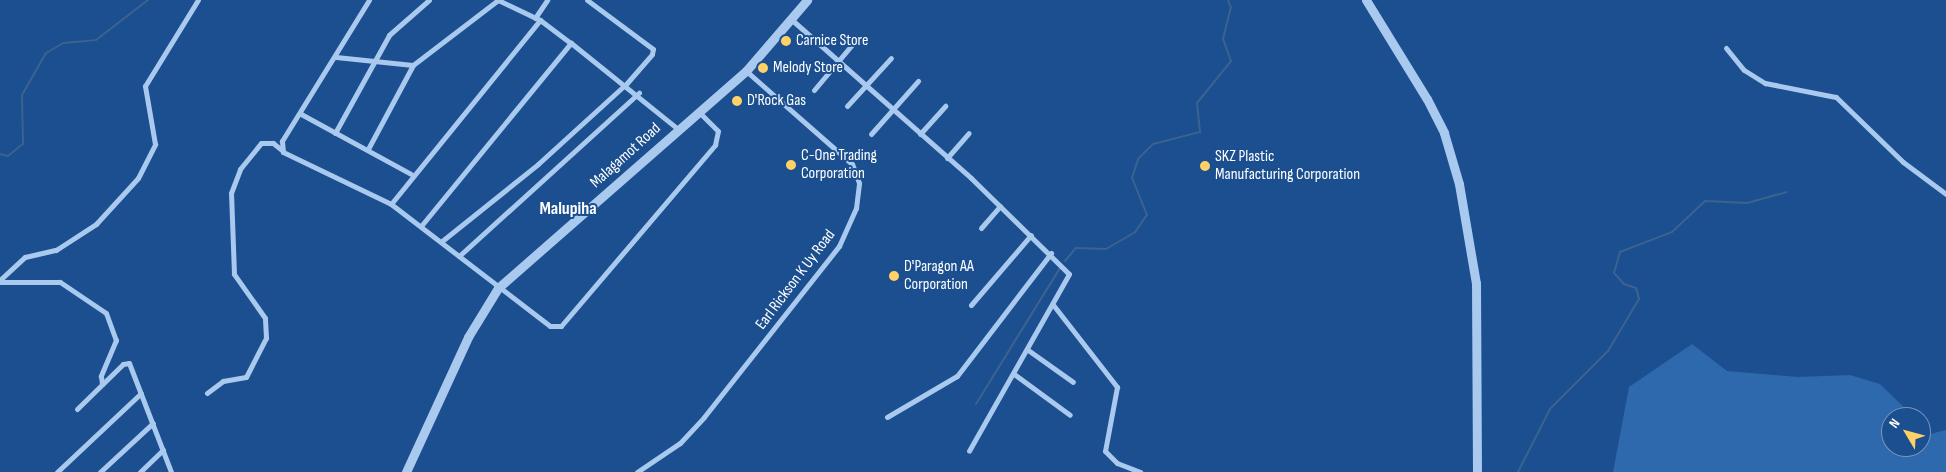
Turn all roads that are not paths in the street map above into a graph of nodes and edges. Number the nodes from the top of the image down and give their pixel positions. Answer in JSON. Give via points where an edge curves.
{"nodes":[{"id":1,"x":198,"y":0,"type":"edge"},
{"id":2,"x":369,"y":0,"type":"edge"},
{"id":3,"x":429,"y":0,"type":"edge"},
{"id":4,"x":498,"y":0,"type":"edge"},
{"id":5,"x":547,"y":0,"type":"edge"},
{"id":6,"x":587,"y":0,"type":"edge"},
{"id":7,"x":807,"y":0,"type":"edge"},
{"id":8,"x":1366,"y":0,"type":"edge"},
{"id":9,"x":537,"y":19,"type":"junction"},
{"id":10,"x":792,"y":20,"type":"junction"},
{"id":11,"x":856,"y":40,"type":"dead end"},
{"id":12,"x":572,"y":43,"type":"junction"},
{"id":13,"x":1726,"y":48,"type":"dead end"},
{"id":14,"x":336,"y":56,"type":"junction"},
{"id":15,"x":891,"y":58,"type":"dead end"},
{"id":16,"x":373,"y":59,"type":"junction"},
{"id":17,"x":837,"y":64,"type":"junction"},
{"id":18,"x":413,"y":65,"type":"junction"},
{"id":19,"x":746,"y":70,"type":"junction"},
{"id":20,"x":918,"y":81,"type":"dead end"},
{"id":21,"x":628,"y":84,"type":"junction"},
{"id":22,"x":864,"y":88,"type":"junction"},
{"id":23,"x":814,"y":90,"type":"dead end"},
{"id":24,"x":638,"y":93,"type":"junction"},
{"id":25,"x":847,"y":106,"type":"dead end"},
{"id":26,"x":945,"y":106,"type":"dead end"},
{"id":27,"x":699,"y":112,"type":"junction"},
{"id":28,"x":892,"y":112,"type":"junction"},
{"id":29,"x":300,"y":114,"type":"junction"},
{"id":30,"x":678,"y":129,"type":"junction"},
{"id":31,"x":335,"y":133,"type":"junction"},
{"id":32,"x":969,"y":133,"type":"dead end"},
{"id":33,"x":871,"y":134,"type":"dead end"},
{"id":34,"x":920,"y":134,"type":"junction"},
{"id":35,"x":368,"y":149,"type":"junction"},
{"id":36,"x":283,"y":152,"type":"junction"},
{"id":37,"x":947,"y":158,"type":"junction"},
{"id":38,"x":411,"y":174,"type":"junction"},
{"id":39,"x":1946,"y":194,"type":"edge"},
{"id":40,"x":391,"y":204,"type":"junction"},
{"id":41,"x":1000,"y":206,"type":"junction"},
{"id":42,"x":421,"y":226,"type":"junction"},
{"id":43,"x":980,"y":228,"type":"dead end"},
{"id":44,"x":1031,"y":235,"type":"junction"},
{"id":45,"x":442,"y":242,"type":"junction"},
{"id":46,"x":1051,"y":253,"type":"junction"},
{"id":47,"x":459,"y":256,"type":"junction"},
{"id":48,"x":0,"y":281,"type":"edge"},
{"id":49,"x":498,"y":288,"type":"junction"},
{"id":50,"x":971,"y":305,"type":"dead end"},
{"id":51,"x":1054,"y":306,"type":"junction"},
{"id":52,"x":1028,"y":350,"type":"junction"},
{"id":53,"x":1014,"y":374,"type":"junction"},
{"id":54,"x":1073,"y":382,"type":"dead end"},
{"id":55,"x":102,"y":384,"type":"junction"},
{"id":56,"x":141,"y":393,"type":"junction"},
{"id":57,"x":207,"y":393,"type":"dead end"},
{"id":58,"x":77,"y":409,"type":"dead end"},
{"id":59,"x":1070,"y":415,"type":"dead end"},
{"id":60,"x":887,"y":417,"type":"dead end"},
{"id":61,"x":153,"y":423,"type":"junction"},
{"id":62,"x":163,"y":450,"type":"junction"},
{"id":63,"x":969,"y":451,"type":"dead end"},
{"id":64,"x":57,"y":472,"type":"edge"},
{"id":65,"x":100,"y":472,"type":"edge"},
{"id":66,"x":140,"y":472,"type":"edge"},
{"id":67,"x":171,"y":472,"type":"edge"},
{"id":68,"x":406,"y":472,"type":"edge"},
{"id":69,"x":637,"y":472,"type":"edge"},
{"id":70,"x":1140,"y":472,"type":"edge"},
{"id":71,"x":1477,"y":472,"type":"edge"}],
"edges":[{"from":1,"to":48,"type":"street","via":[[146,86],[155,144],[138,178],[96,224],[56,250],[24,257]]},
{"from":2,"to":14,"type":"street"},
{"from":3,"to":16,"type":"street","via":[[397,26]]},
{"from":4,"to":9,"type":"street"},
{"from":4,"to":18,"type":"street"},
{"from":5,"to":9,"type":"street"},
{"from":6,"to":21,"type":"street","via":[[652,50]]},
{"from":7,"to":10,"type":"street","name":"Malagamot Road"},
{"from":8,"to":71,"type":"street","via":[[1427,99],[1444,133],[1459,184],[1476,283]]},
{"from":9,"to":12,"type":"street"},
{"from":9,"to":38,"type":"street"},
{"from":10,"to":17,"type":"street"},
{"from":10,"to":19,"type":"street","name":"Malagamot Road"},
{"from":11,"to":17,"type":"street"},
{"from":12,"to":21,"type":"street"},
{"from":12,"to":42,"type":"street"},
{"from":13,"to":39,"type":"street","via":[[1744,70],[1765,83],[1836,97],[1903,162]]},
{"from":14,"to":16,"type":"street"},
{"from":14,"to":29,"type":"street"},
{"from":15,"to":22,"type":"street"},
{"from":16,"to":18,"type":"street"},
{"from":16,"to":31,"type":"street"},
{"from":17,"to":22,"type":"street"},
{"from":17,"to":23,"type":"street"},
{"from":18,"to":35,"type":"street"},
{"from":19,"to":27,"type":"street","name":"Malagamot Road"},
{"from":19,"to":69,"type":"street","name":"Earl Rickson K Uy Road","via":[[852,164],[859,183],[856,208],[839,246],[704,417],[680,443]]},
{"from":20,"to":28,"type":"street"},
{"from":21,"to":24,"type":"street"},
{"from":21,"to":45,"type":"street"},
{"from":22,"to":25,"type":"street"},
{"from":22,"to":28,"type":"street"},
{"from":24,"to":30,"type":"street"},
{"from":24,"to":47,"type":"street"},
{"from":26,"to":34,"type":"street"},
{"from":27,"to":30,"type":"street","name":"Malagamot Road"},
{"from":27,"to":49,"type":"street","via":[[718,131],[715,145],[561,326],[543,322]]},
{"from":28,"to":33,"type":"street"},
{"from":28,"to":34,"type":"street"},
{"from":29,"to":31,"type":"street"},
{"from":29,"to":36,"type":"street","via":[[282,141]]},
{"from":30,"to":49,"type":"street","name":"Malagamot Road"},
{"from":31,"to":35,"type":"street"},
{"from":32,"to":37,"type":"street"},
{"from":34,"to":37,"type":"street"},
{"from":35,"to":38,"type":"street"},
{"from":36,"to":40,"type":"street"},
{"from":36,"to":57,"type":"street","via":[[273,143],[261,143],[240,168],[231,193],[234,274],[265,318],[266,338],[246,377],[223,381]]},
{"from":37,"to":41,"type":"street"},
{"from":38,"to":40,"type":"street"},
{"from":40,"to":42,"type":"street"},
{"from":41,"to":43,"type":"street"},
{"from":41,"to":44,"type":"street"},
{"from":42,"to":45,"type":"street"},
{"from":44,"to":46,"type":"street"},
{"from":44,"to":50,"type":"street"},
{"from":45,"to":47,"type":"street"},
{"from":46,"to":51,"type":"street","via":[[1069,274]]},
{"from":46,"to":60,"type":"street","via":[[957,376]]},
{"from":47,"to":49,"type":"street"},
{"from":48,"to":55,"type":"street","via":[[60,282],[102,310],[116,340],[101,376]]},
{"from":49,"to":68,"type":"street","name":"Malagamot Road","via":[[468,337]]},
{"from":51,"to":52,"type":"street"},
{"from":51,"to":70,"type":"street","via":[[1117,387],[1105,451],[1116,463]]},
{"from":52,"to":53,"type":"street"},
{"from":52,"to":54,"type":"street"},
{"from":53,"to":59,"type":"street"},
{"from":53,"to":63,"type":"street"},
{"from":55,"to":56,"type":"street","via":[[128,362]]},
{"from":55,"to":58,"type":"street"},
{"from":56,"to":61,"type":"street"},
{"from":56,"to":64,"type":"street"},
{"from":61,"to":62,"type":"street"},
{"from":61,"to":65,"type":"street"},
{"from":62,"to":66,"type":"street"},
{"from":62,"to":67,"type":"street"}]}
